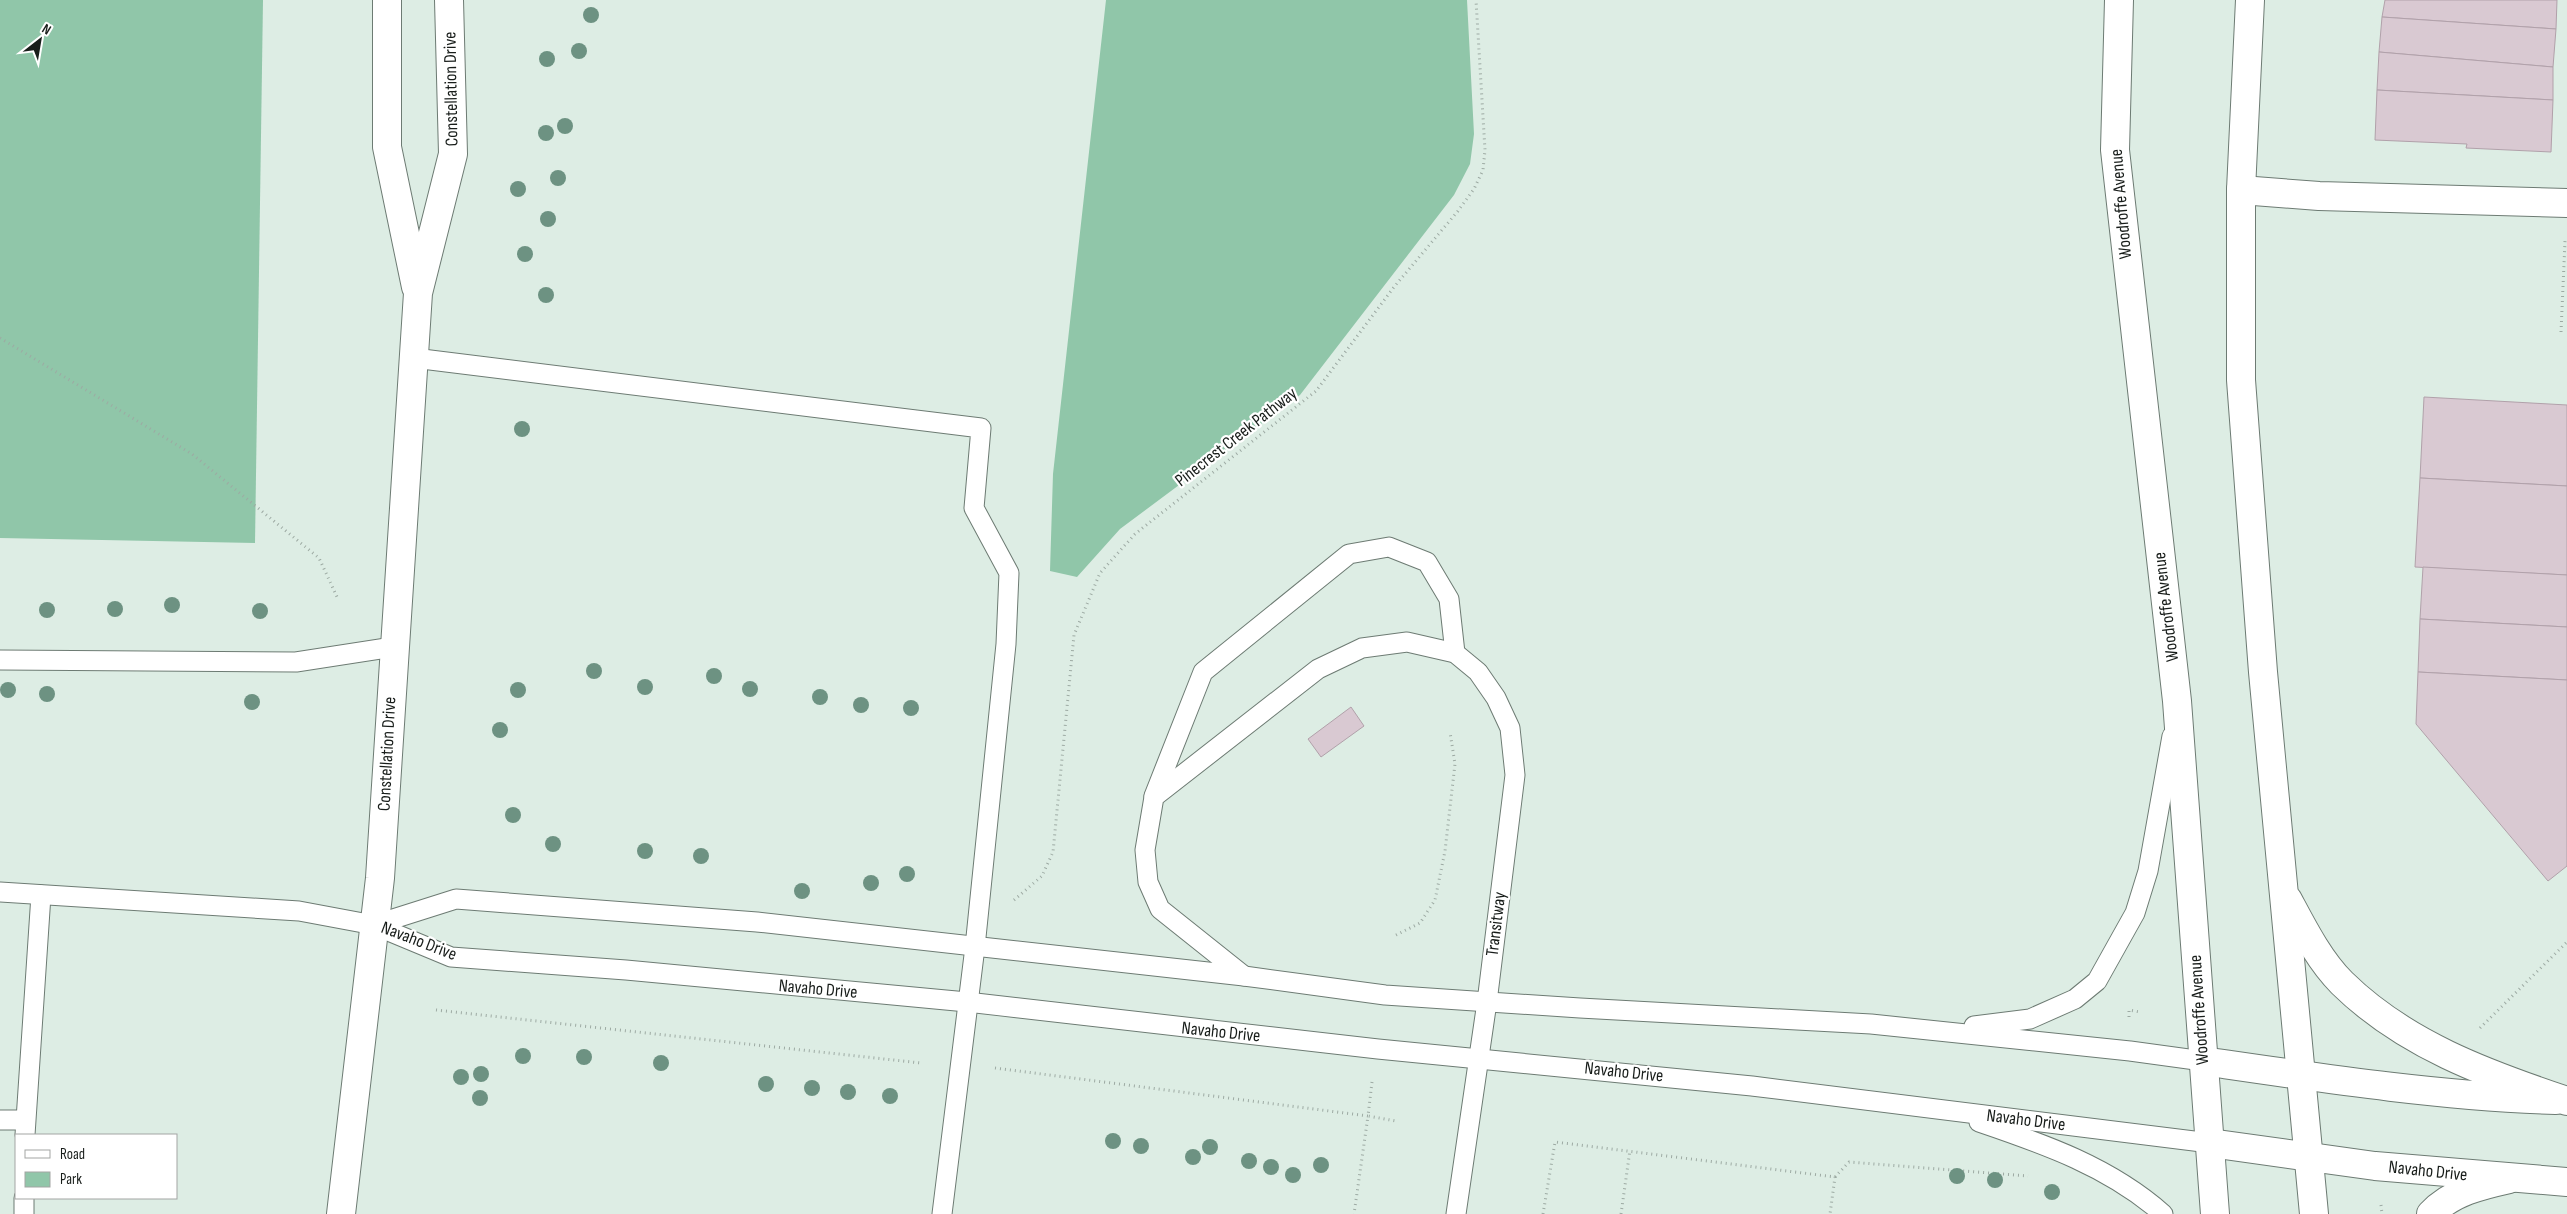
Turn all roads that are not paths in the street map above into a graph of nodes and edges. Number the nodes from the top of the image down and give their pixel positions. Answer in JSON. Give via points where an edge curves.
{"nodes":[{"id":1,"x":387,"y":0,"type":"edge"},
{"id":2,"x":449,"y":0,"type":"edge"},
{"id":3,"x":2119,"y":0,"type":"edge"},
{"id":4,"x":2250,"y":0,"type":"edge"},
{"id":5,"x":2241,"y":190,"type":"junction"},
{"id":6,"x":2566,"y":203,"type":"edge"},
{"id":7,"x":418,"y":293,"type":"junction"},
{"id":8,"x":414,"y":358,"type":"junction"},
{"id":9,"x":393,"y":647,"type":"junction"},
{"id":10,"x":1455,"y":653,"type":"junction"},
{"id":11,"x":0,"y":660,"type":"edge"},
{"id":12,"x":2177,"y":701,"type":"junction"},
{"id":13,"x":1154,"y":797,"type":"junction"},
{"id":14,"x":2282,"y":890,"type":"junction"},
{"id":15,"x":0,"y":892,"type":"edge"},
{"id":16,"x":41,"y":895,"type":"junction"},
{"id":17,"x":374,"y":925,"type":"junction"},
{"id":18,"x":975,"y":947,"type":"junction"},
{"id":19,"x":1244,"y":976,"type":"junction"},
{"id":20,"x":967,"y":1002,"type":"junction"},
{"id":21,"x":1486,"y":1002,"type":"junction"},
{"id":22,"x":1941,"y":1030,"type":"junction"},
{"id":23,"x":1478,"y":1059,"type":"junction"},
{"id":24,"x":2203,"y":1061,"type":"junction"},
{"id":25,"x":2301,"y":1076,"type":"junction"},
{"id":26,"x":2567,"y":1101,"type":"edge"},
{"id":27,"x":1939,"y":1109,"type":"junction"},
{"id":28,"x":0,"y":1120,"type":"edge"},
{"id":29,"x":25,"y":1128,"type":"edge"},
{"id":30,"x":2210,"y":1144,"type":"junction"},
{"id":31,"x":2309,"y":1158,"type":"junction"},
{"id":32,"x":2510,"y":1179,"type":"junction"},
{"id":33,"x":2567,"y":1182,"type":"edge"},
{"id":34,"x":24,"y":1199,"type":"edge"},
{"id":35,"x":24,"y":1214,"type":"edge"},
{"id":36,"x":341,"y":1214,"type":"edge"},
{"id":37,"x":942,"y":1214,"type":"edge"},
{"id":38,"x":1456,"y":1214,"type":"edge"},
{"id":39,"x":2163,"y":1214,"type":"edge"},
{"id":40,"x":2214,"y":1214,"type":"edge"},
{"id":41,"x":2314,"y":1214,"type":"edge"},
{"id":42,"x":2431,"y":1214,"type":"edge"}],
"edges":[{"from":1,"to":7,"type":"main road","name":"Constellation Drive","via":[[386,147]]},
{"from":2,"to":7,"type":"main road","name":"Constellation Drive","via":[[453,154]]},
{"from":3,"to":12,"type":"main road","name":"Woodroffe Avenue","via":[[2115,150]]},
{"from":4,"to":5,"type":"main road"},
{"from":5,"to":6,"type":"main road","via":[[2319,196]]},
{"from":5,"to":14,"type":"main road","via":[[2241,380]]},
{"from":7,"to":8,"type":"main road","name":"Constellation Drive"},
{"from":8,"to":9,"type":"main road","name":"Constellation Drive"},
{"from":8,"to":18,"type":"lane","via":[[981,428],[974,508],[1009,573],[1006,644]]},
{"from":9,"to":11,"type":"lane","via":[[296,662]]},
{"from":9,"to":17,"type":"main road","name":"Constellation Drive","via":[[380,878]]},
{"from":10,"to":13,"type":"lane","name":"Transitway","via":[[1407,642],[1362,648],[1318,669]]},
{"from":10,"to":13,"type":"lane","via":[[1449,600],[1427,562],[1389,547],[1350,554],[1203,672]]},
{"from":10,"to":21,"type":"lane","name":"Transitway","via":[[1478,672],[1496,698],[1510,728],[1515,775]]},
{"from":12,"to":22,"type":"lane","via":[[2156,839],[2148,871],[2135,913],[2097,981],[2075,1000],[2030,1019]]},
{"from":12,"to":24,"type":"main road","name":"Woodroffe Avenue"},
{"from":13,"to":19,"type":"lane","via":[[1145,850],[1148,882],[1160,909]]},
{"from":14,"to":25,"type":"main road"},
{"from":14,"to":26,"type":"main road","via":[[2310,939],[2341,982],[2378,1014],[2464,1064]]},
{"from":15,"to":16,"type":"lane"},
{"from":16,"to":17,"type":"lane","via":[[299,911]]},
{"from":16,"to":29,"type":"lane"},
{"from":17,"to":18,"type":"lane","name":"Navaho Drive","via":[[456,899],[757,922]]},
{"from":17,"to":20,"type":"lane","name":"Navaho Drive","via":[[451,957]]},
{"from":17,"to":36,"type":"main road","name":"Constellation Drive"},
{"from":18,"to":19,"type":"lane","name":"Navaho Drive"},
{"from":18,"to":20,"type":"lane"},
{"from":19,"to":21,"type":"lane","name":"Navaho Drive","via":[[1385,995]]},
{"from":20,"to":23,"type":"lane","name":"Navaho Drive"},
{"from":20,"to":37,"type":"lane"},
{"from":21,"to":22,"type":"lane","name":"Navaho Drive","via":[[1728,1014]]},
{"from":21,"to":23,"type":"lane","name":"Transitway"},
{"from":22,"to":24,"type":"lane","name":"Navaho Drive"},
{"from":23,"to":27,"type":"lane","name":"Navaho Drive","via":[[1742,1085]]},
{"from":23,"to":38,"type":"lane","name":"Transitway"},
{"from":24,"to":25,"type":"main road","name":"Navaho Drive"},
{"from":24,"to":30,"type":"main road","name":"Woodroffe Avenue"},
{"from":25,"to":26,"type":"main road","name":"Navaho Drive","via":[[2476,1097]]},
{"from":25,"to":31,"type":"main road"},
{"from":27,"to":30,"type":"lane","name":"Navaho Drive"},
{"from":27,"to":39,"type":"lane","via":[[2038,1142],[2085,1162],[2124,1184]]},
{"from":28,"to":29,"type":"lane"},
{"from":30,"to":31,"type":"main road","name":"Navaho Drive"},
{"from":30,"to":40,"type":"main road","name":"Woodroffe Avenue"},
{"from":31,"to":32,"type":"main road","name":"Navaho Drive"},
{"from":31,"to":41,"type":"main road"},
{"from":32,"to":33,"type":"main road","name":"Navaho Drive"},
{"from":32,"to":42,"type":"main road","via":[[2456,1196]]},
{"from":34,"to":35,"type":"lane"}]}
